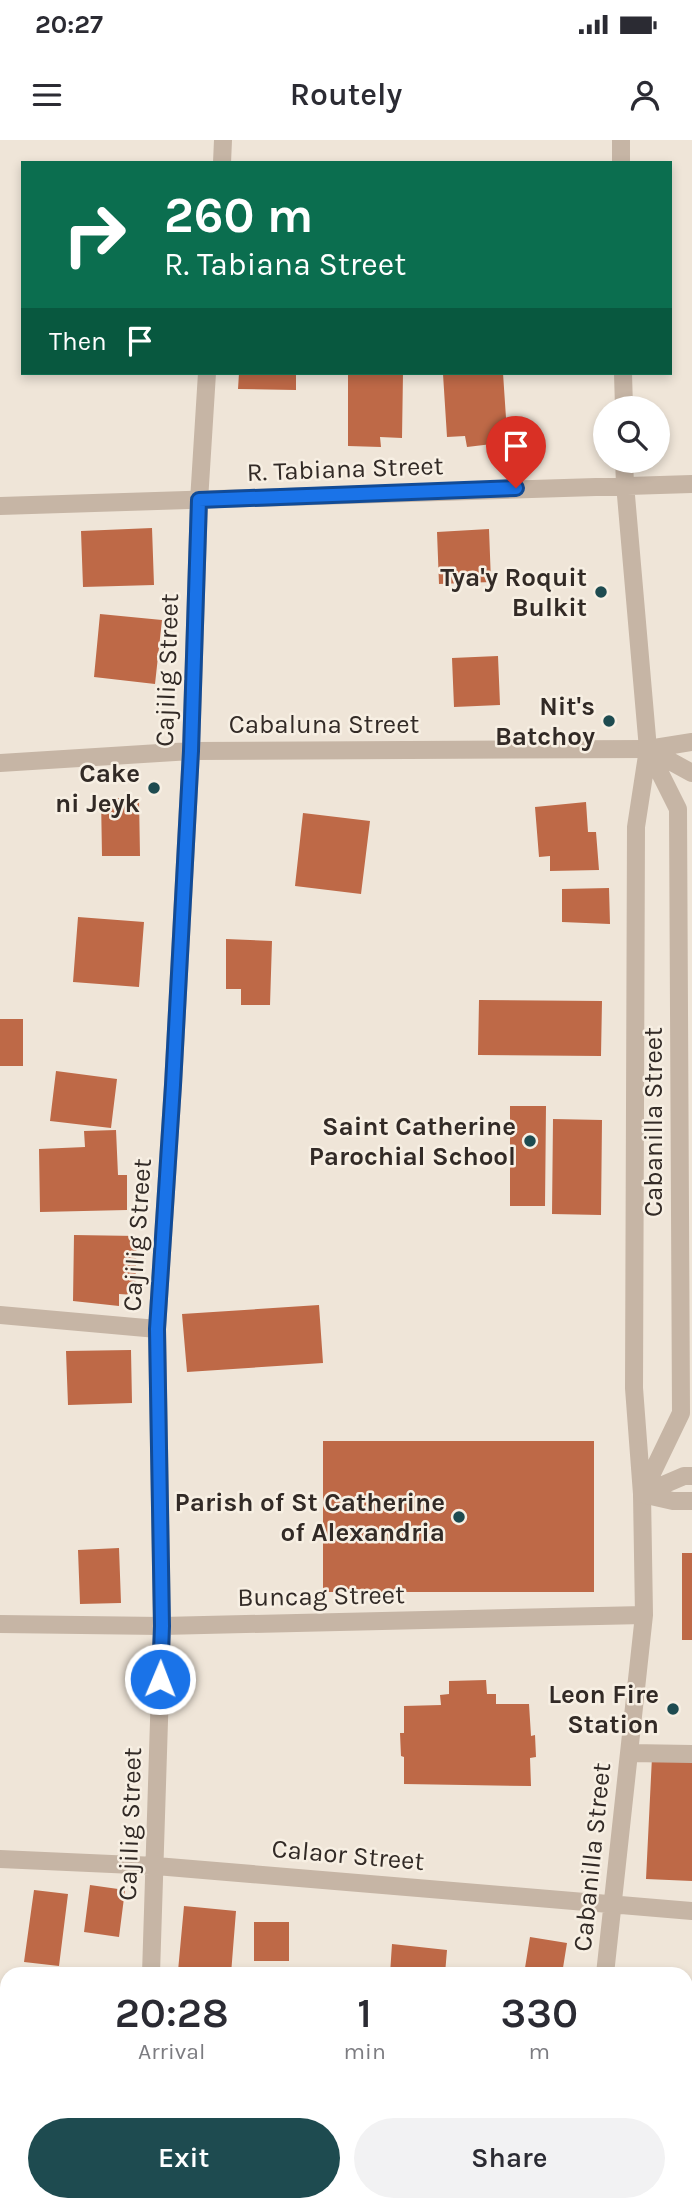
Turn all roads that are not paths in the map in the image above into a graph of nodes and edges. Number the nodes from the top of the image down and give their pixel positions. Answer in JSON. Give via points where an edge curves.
{"nodes":[{"id":1,"x":223,"y":140,"type":"edge"},
{"id":2,"x":621,"y":140,"type":"edge"},
{"id":3,"x":222,"y":161,"type":"edge"},
{"id":4,"x":621,"y":161,"type":"edge"},
{"id":5,"x":207,"y":375,"type":"edge"},
{"id":6,"x":623,"y":375,"type":"edge"},
{"id":7,"x":624,"y":396,"type":"edge"},
{"id":8,"x":625,"y":473,"type":"edge"},
{"id":9,"x":625,"y":484,"type":"junction"},
{"id":10,"x":692,"y":484,"type":"edge"},
{"id":11,"x":199,"y":500,"type":"junction"},
{"id":12,"x":0,"y":506,"type":"edge"},
{"id":13,"x":692,"y":742,"type":"edge"},
{"id":14,"x":648,"y":749,"type":"junction"},
{"id":15,"x":191,"y":751,"type":"junction"},
{"id":16,"x":0,"y":762,"type":"edge"},
{"id":17,"x":692,"y":773,"type":"edge"},
{"id":18,"x":0,"y":1315,"type":"edge"},
{"id":19,"x":157,"y":1329,"type":"junction"},
{"id":20,"x":692,"y":1476,"type":"edge"},
{"id":21,"x":642,"y":1494,"type":"junction"},
{"id":22,"x":692,"y":1502,"type":"edge"},
{"id":23,"x":644,"y":1615,"type":"junction"},
{"id":24,"x":0,"y":1624,"type":"edge"},
{"id":25,"x":162,"y":1626,"type":"junction"},
{"id":26,"x":630,"y":1753,"type":"junction"},
{"id":27,"x":692,"y":1754,"type":"edge"},
{"id":28,"x":0,"y":1859,"type":"edge"},
{"id":29,"x":156,"y":1866,"type":"junction"},
{"id":30,"x":614,"y":1904,"type":"junction"},
{"id":31,"x":692,"y":1911,"type":"edge"},
{"id":32,"x":151,"y":1967,"type":"edge"},
{"id":33,"x":606,"y":1967,"type":"edge"}],
"edges":[{"from":1,"to":3,"type":"street"},
{"from":2,"to":4,"type":"street"},
{"from":5,"to":11,"type":"street","name":"Cajilig Street"},
{"from":6,"to":7,"type":"street"},
{"from":8,"to":9,"type":"street","name":"Cabanilla Street"},
{"from":9,"to":10,"type":"street","name":"R. Tabiana Street"},
{"from":9,"to":11,"type":"street","name":"R. Tabiana Street"},
{"from":9,"to":14,"type":"street","name":"Cabanilla Street"},
{"from":11,"to":12,"type":"street","name":"R. Tabiana Street"},
{"from":11,"to":15,"type":"street","name":"Cajilig Street"},
{"from":13,"to":14,"type":"street","name":"Cabaluna Street"},
{"from":14,"to":15,"type":"street","name":"Cabaluna Street"},
{"from":14,"to":17,"type":"street","name":"Cabaluna Street"},
{"from":14,"to":21,"type":"street","name":"Cabanilla Street","via":[[636,827],[634,1388]]},
{"from":14,"to":21,"type":"street","name":"Cabanilla Street","via":[[678,808],[681,1413]]},
{"from":15,"to":16,"type":"street","name":"Cabaluna Street"},
{"from":15,"to":19,"type":"street","name":"Cajilig Street"},
{"from":18,"to":19,"type":"street"},
{"from":19,"to":25,"type":"street","name":"Cajilig Street"},
{"from":20,"to":21,"type":"street"},
{"from":21,"to":22,"type":"street"},
{"from":21,"to":23,"type":"street","name":"Cabanilla Street"},
{"from":23,"to":25,"type":"street","name":"Buncag Street"},
{"from":23,"to":26,"type":"street","name":"Cabanilla Street"},
{"from":24,"to":25,"type":"street","name":"Buncag Street"},
{"from":25,"to":29,"type":"street","name":"Cajilig Street"},
{"from":26,"to":27,"type":"street"},
{"from":26,"to":30,"type":"street","name":"Cabanilla Street"},
{"from":28,"to":29,"type":"street","name":"Calaor Street"},
{"from":29,"to":30,"type":"street","name":"Calaor Street"},
{"from":29,"to":32,"type":"street","name":"Cajilig Street"},
{"from":30,"to":31,"type":"street","name":"Calaor Street"},
{"from":30,"to":33,"type":"street","name":"Cabanilla Street"}]}
